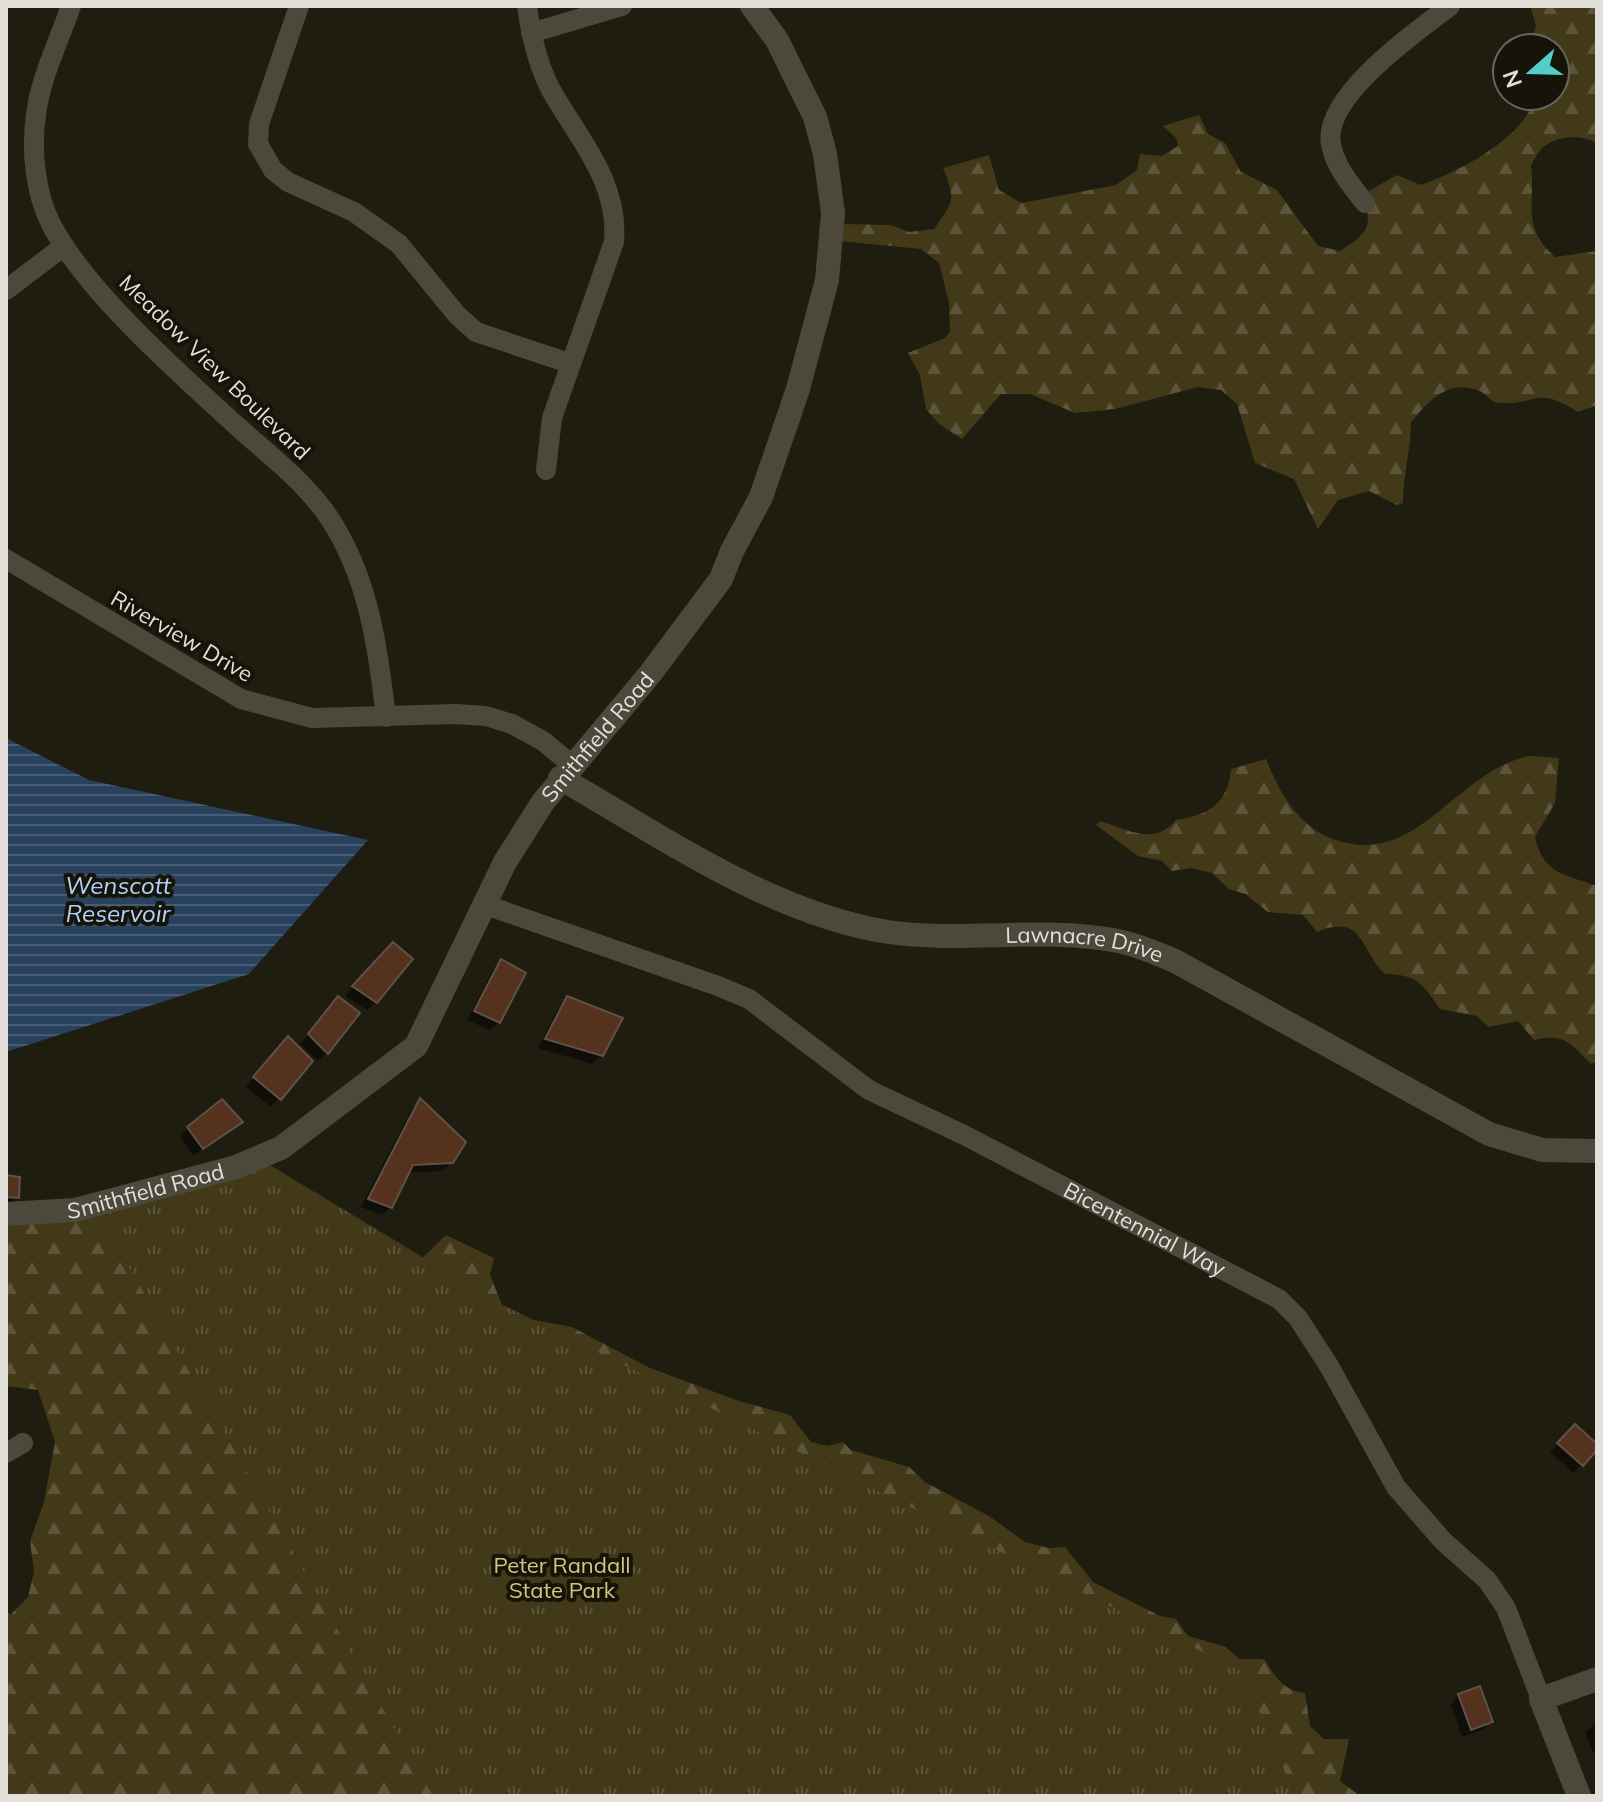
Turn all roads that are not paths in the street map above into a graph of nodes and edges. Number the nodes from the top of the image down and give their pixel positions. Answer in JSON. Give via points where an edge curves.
{"nodes":[{"id":1,"x":71,"y":6,"type":"edge"},
{"id":2,"x":299,"y":6,"type":"edge"},
{"id":3,"x":527,"y":6,"type":"edge"},
{"id":4,"x":622,"y":6,"type":"edge"},
{"id":5,"x":752,"y":6,"type":"edge"},
{"id":6,"x":1450,"y":6,"type":"edge"},
{"id":7,"x":531,"y":33,"type":"junction"},
{"id":8,"x":1365,"y":203,"type":"dead end"},
{"id":9,"x":64,"y":246,"type":"junction"},
{"id":10,"x":6,"y":290,"type":"edge"},
{"id":11,"x":569,"y":363,"type":"junction"},
{"id":12,"x":546,"y":470,"type":"dead end"},
{"id":13,"x":6,"y":559,"type":"edge"},
{"id":14,"x":386,"y":717,"type":"junction"},
{"id":15,"x":566,"y":772,"type":"junction"},
{"id":16,"x":483,"y":904,"type":"junction"},
{"id":17,"x":1597,"y":1151,"type":"edge"},
{"id":18,"x":6,"y":1214,"type":"edge"},
{"id":19,"x":1597,"y":1679,"type":"edge"},
{"id":20,"x":1541,"y":1699,"type":"junction"},
{"id":21,"x":1579,"y":1796,"type":"edge"}],
"edges":[{"from":1,"to":9,"type":"street","name":"Meadow View Boulevard","via":[[36,113],[34,151],[49,220]]},
{"from":2,"to":11,"type":"street","via":[[259,124],[262,156],[288,182],[354,212],[399,244],[476,332]]},
{"from":3,"to":7,"type":"street"},
{"from":4,"to":7,"type":"street"},
{"from":5,"to":15,"type":"street","name":"Smithfield Road","via":[[777,40],[815,117],[825,154],[833,213],[819,318],[761,497],[721,579],[650,674]]},
{"from":6,"to":8,"type":"street","via":[[1347,96],[1335,119],[1330,143],[1343,175]]},
{"from":7,"to":11,"type":"street","via":[[550,88],[605,178],[616,222],[614,242]]},
{"from":9,"to":10,"type":"street"},
{"from":9,"to":14,"type":"street","name":"Meadow View Boulevard","via":[[130,323],[326,513],[366,593]]},
{"from":11,"to":12,"type":"street","via":[[552,418]]},
{"from":13,"to":14,"type":"street","name":"Riverview Drive","via":[[241,699],[312,718]]},
{"from":14,"to":15,"type":"street","name":"Riverview Drive","via":[[486,716],[543,741]]},
{"from":15,"to":16,"type":"street","name":"Smithfield Road"},
{"from":15,"to":17,"type":"street","name":"Lawnacre Drive","via":[[683,852],[821,915],[890,932],[1098,938],[1133,944],[1188,968],[1489,1134],[1542,1150]]},
{"from":16,"to":18,"type":"street","name":"Smithfield Road","via":[[416,1046],[281,1148],[236,1167],[75,1210]]},
{"from":16,"to":20,"type":"street","name":"Bicentennial Way","via":[[749,999],[869,1090],[1279,1299],[1329,1366],[1396,1487],[1443,1541],[1487,1580],[1506,1608]]},
{"from":19,"to":20,"type":"street"},
{"from":20,"to":21,"type":"street","name":"Bicentennial Way"}]}
